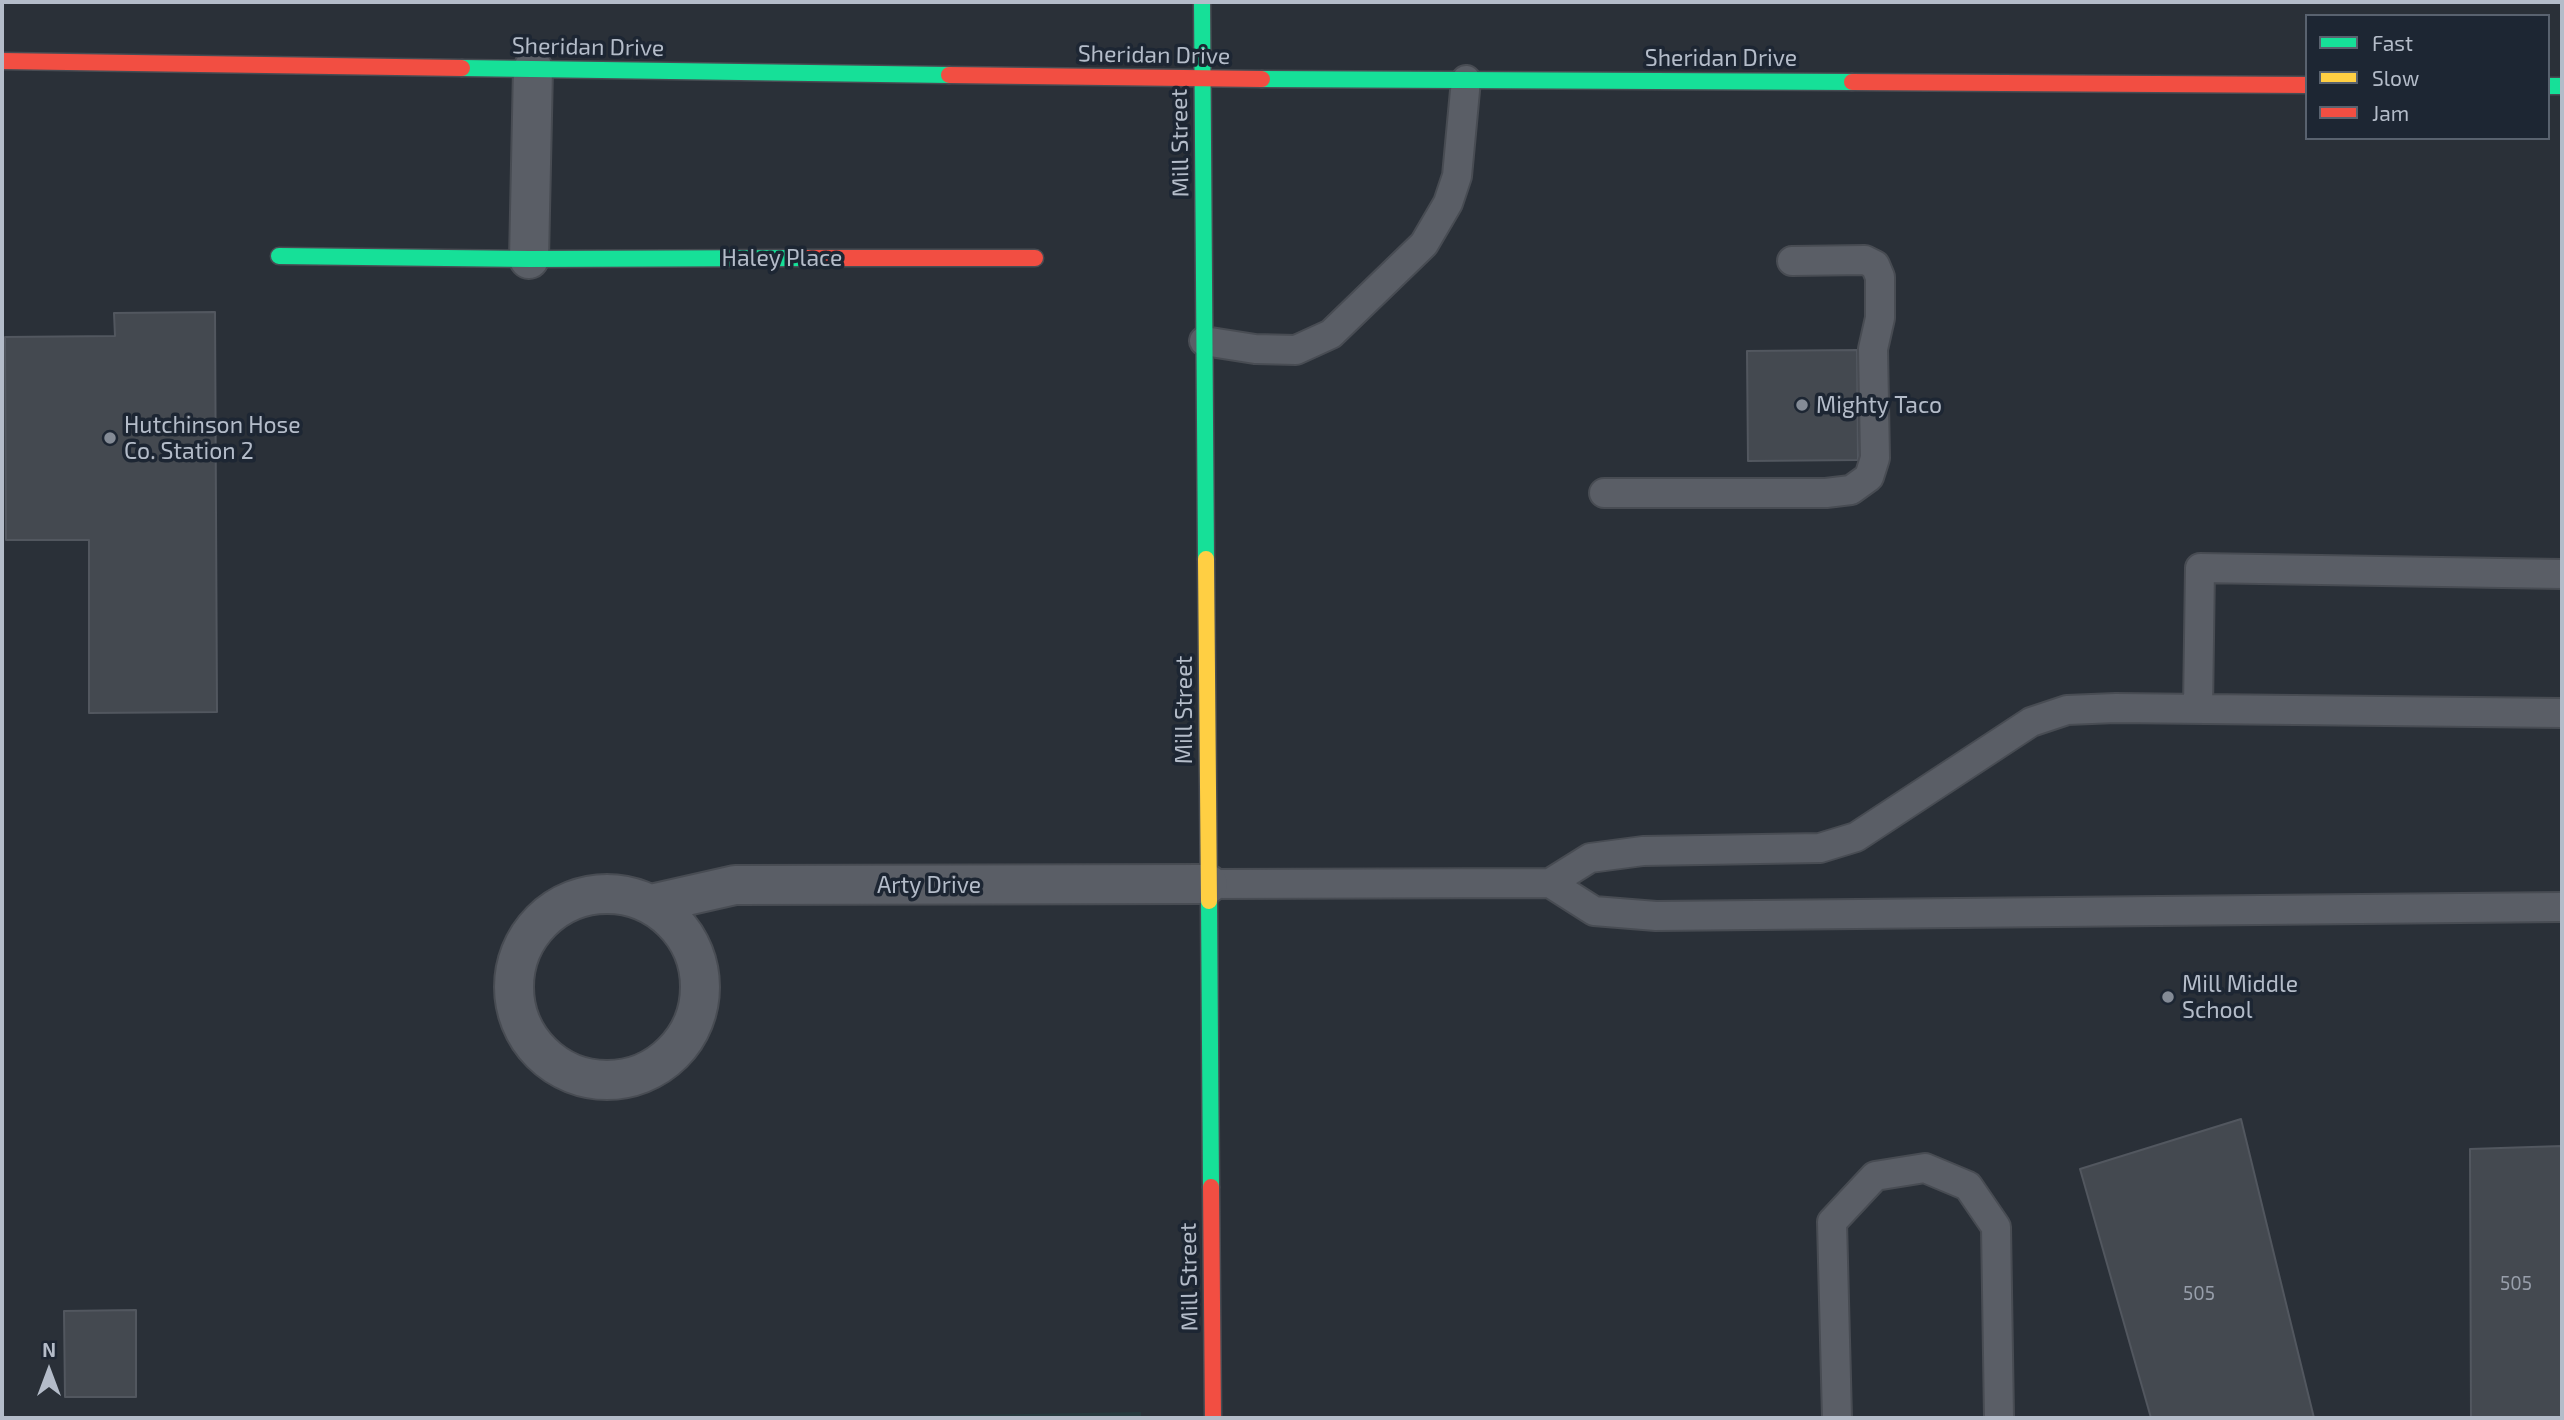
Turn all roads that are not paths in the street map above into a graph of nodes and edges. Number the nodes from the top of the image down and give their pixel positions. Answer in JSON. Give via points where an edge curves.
{"nodes":[{"id":1,"x":1202,"y":2,"type":"edge"},
{"id":2,"x":2,"y":61,"type":"edge"},
{"id":3,"x":533,"y":69,"type":"junction"},
{"id":4,"x":1202,"y":78,"type":"junction"},
{"id":5,"x":1466,"y":80,"type":"junction"},
{"id":6,"x":2305,"y":85,"type":"edge"},
{"id":7,"x":279,"y":256,"type":"dead end"},
{"id":8,"x":1035,"y":258,"type":"dead end"},
{"id":9,"x":529,"y":259,"type":"junction"},
{"id":10,"x":1792,"y":261,"type":"dead end"},
{"id":11,"x":1204,"y":341,"type":"junction"},
{"id":12,"x":1604,"y":493,"type":"dead end"},
{"id":13,"x":2562,"y":574,"type":"edge"},
{"id":14,"x":2198,"y":709,"type":"junction"},
{"id":15,"x":2562,"y":713,"type":"edge"},
{"id":16,"x":1550,"y":883,"type":"junction"},
{"id":17,"x":1208,"y":884,"type":"junction"},
{"id":18,"x":652,"y":904,"type":"junction"},
{"id":19,"x":2562,"y":907,"type":"edge"},
{"id":20,"x":1213,"y":1418,"type":"edge"},
{"id":21,"x":1837,"y":1418,"type":"edge"},
{"id":22,"x":1999,"y":1418,"type":"edge"}],
"edges":[{"from":1,"to":4,"type":"main road","name":"Mill Street"},
{"from":2,"to":3,"type":"main road","name":"Sheridan Drive"},
{"from":3,"to":4,"type":"main road","name":"Sheridan Drive"},
{"from":3,"to":9,"type":"street"},
{"from":4,"to":5,"type":"main road","name":"Sheridan Drive"},
{"from":4,"to":11,"type":"main road","name":"Mill Street"},
{"from":5,"to":6,"type":"main road","name":"Sheridan Drive"},
{"from":5,"to":11,"type":"lane","via":[[1457,176],[1448,203],[1424,244],[1331,334],[1319,340],[1296,350]]},
{"from":7,"to":9,"type":"main road","name":"Haley Place"},
{"from":8,"to":9,"type":"main road","name":"Haley Place"},
{"from":10,"to":12,"type":"lane","via":[[1865,260],[1875,265],[1880,277],[1880,318],[1872,349],[1875,458],[1869,477],[1851,490],[1826,493]]},
{"from":11,"to":17,"type":"main road","name":"Mill Street"},
{"from":13,"to":14,"type":"lane","via":[[2200,568]]},
{"from":14,"to":15,"type":"lane"},
{"from":14,"to":16,"type":"lane","via":[[2067,710],[2046,715],[1856,837],[1820,848],[1643,850],[1590,858]]},
{"from":16,"to":17,"type":"lane"},
{"from":16,"to":19,"type":"lane","via":[[1594,911],[1656,916]]},
{"from":17,"to":18,"type":"street","name":"Arty Drive","via":[[735,885]]},
{"from":17,"to":20,"type":"main road","name":"Mill Street"},
{"from":18,"to":18,"type":"street","name":"Arty Drive","via":[[676,924],[693,950],[701,979],[698,1010],[686,1038],[665,1061],[638,1076],[608,1081],[578,1076],[550,1061],[529,1039],[516,1011],[513,980],[521,950],[538,924],[562,905],[591,895],[622,895]]},
{"from":21,"to":22,"type":"lane","via":[[1832,1222],[1875,1176],[1925,1168],[1968,1186],[1996,1227]]}]}
